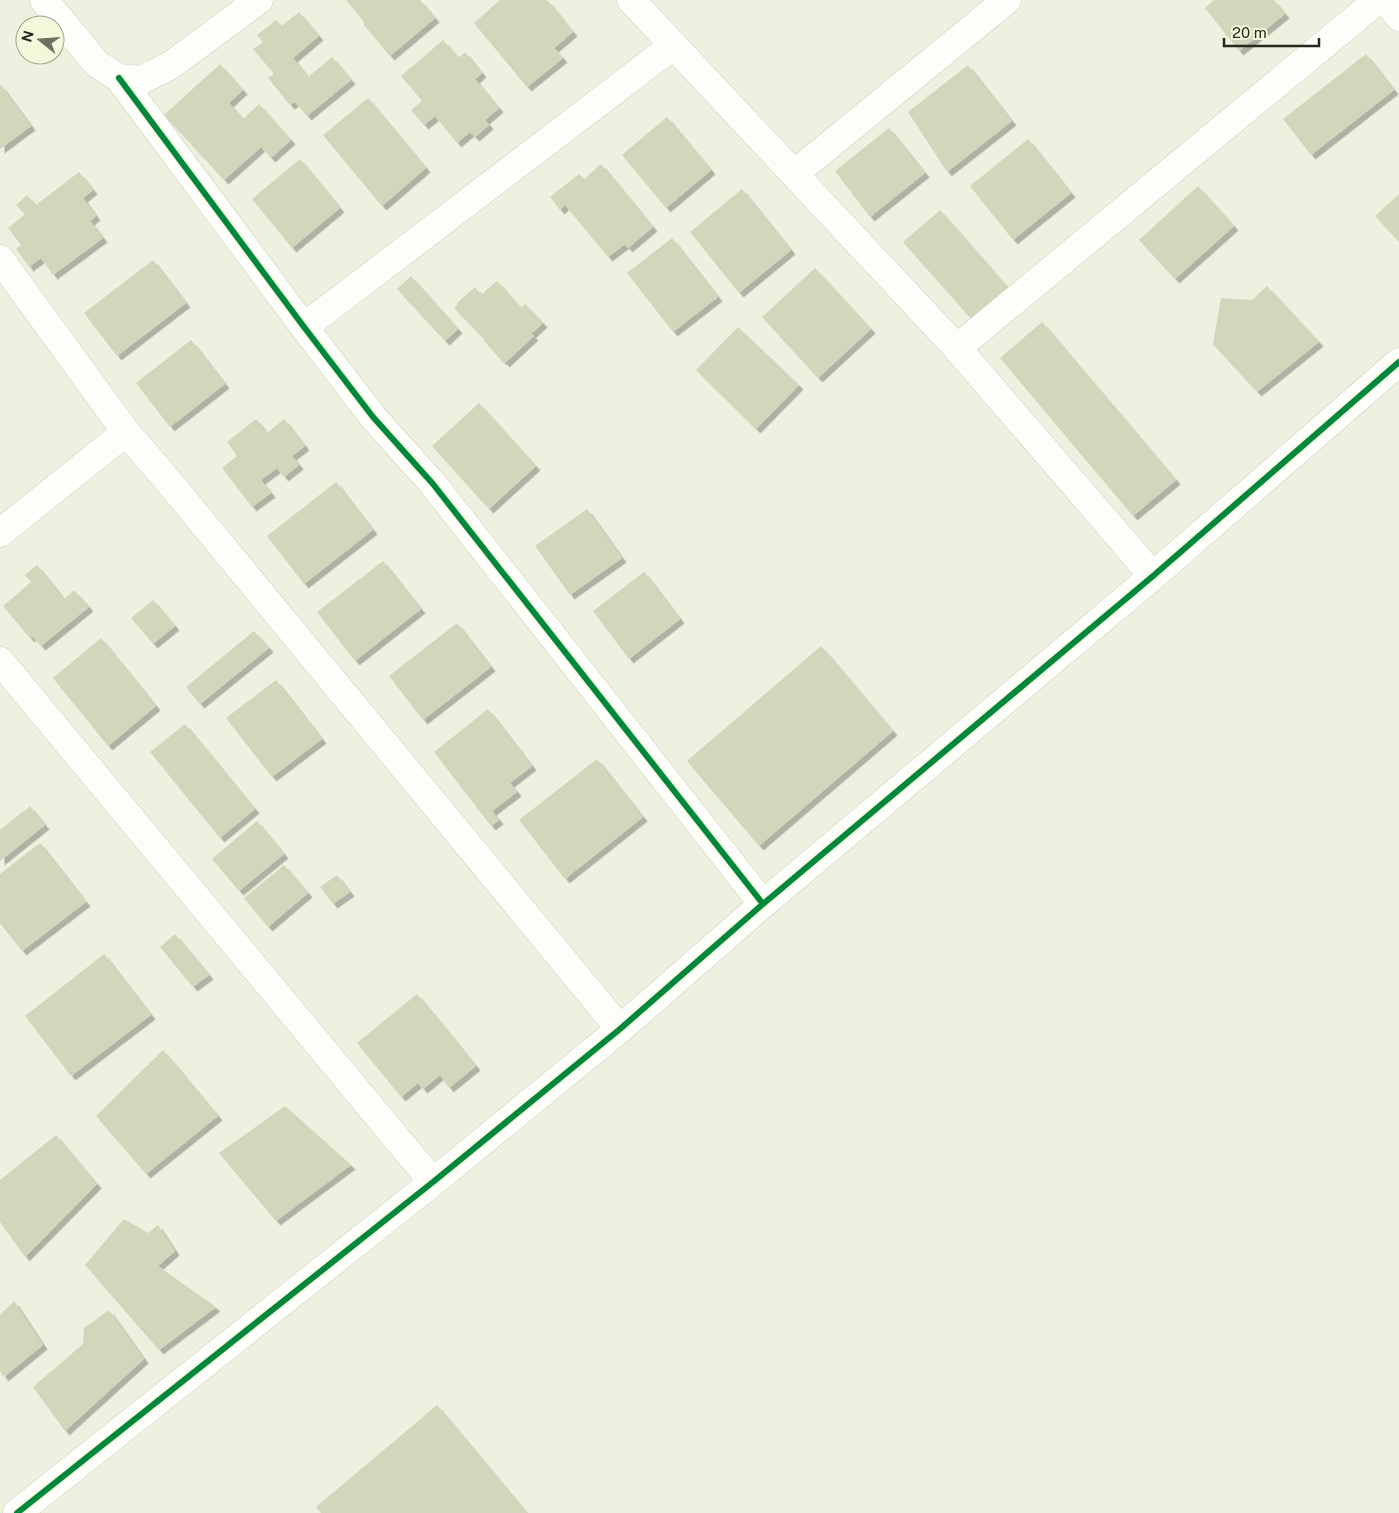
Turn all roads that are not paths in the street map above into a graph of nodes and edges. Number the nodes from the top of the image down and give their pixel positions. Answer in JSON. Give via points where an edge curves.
{"nodes":[{"id":1,"x":44,"y":0,"type":"edge"},
{"id":2,"x":259,"y":0,"type":"edge"},
{"id":3,"x":631,"y":0,"type":"edge"},
{"id":4,"x":1007,"y":0,"type":"edge"},
{"id":5,"x":1378,"y":0,"type":"edge"},
{"id":6,"x":1386,"y":0,"type":"edge"},
{"id":7,"x":1399,"y":17,"type":"edge"},
{"id":8,"x":674,"y":46,"type":"junction"},
{"id":9,"x":119,"y":78,"type":"junction"},
{"id":10,"x":794,"y":174,"type":"junction"},
{"id":11,"x":0,"y":259,"type":"edge"},
{"id":12,"x":304,"y":327,"type":"junction"},
{"id":13,"x":957,"y":348,"type":"junction"},
{"id":14,"x":1399,"y":362,"type":"edge"},
{"id":15,"x":126,"y":432,"type":"junction"},
{"id":16,"x":0,"y":533,"type":"edge"},
{"id":17,"x":1153,"y":576,"type":"junction"},
{"id":18,"x":0,"y":662,"type":"edge"},
{"id":19,"x":763,"y":904,"type":"junction"},
{"id":20,"x":620,"y":1029,"type":"junction"},
{"id":21,"x":433,"y":1182,"type":"junction"},
{"id":22,"x":17,"y":1513,"type":"edge"}],
"edges":[{"from":1,"to":9,"type":"street","via":[[97,64]]},
{"from":2,"to":9,"type":"street","via":[[171,65],[141,80]]},
{"from":3,"to":8,"type":"street"},
{"from":4,"to":10,"type":"street"},
{"from":5,"to":13,"type":"street"},
{"from":6,"to":7,"type":"street"},
{"from":8,"to":10,"type":"street"},
{"from":8,"to":12,"type":"street"},
{"from":9,"to":12,"type":"street"},
{"from":10,"to":13,"type":"street"},
{"from":11,"to":15,"type":"street"},
{"from":12,"to":19,"type":"street","via":[[373,417],[433,484]]},
{"from":13,"to":17,"type":"street"},
{"from":14,"to":17,"type":"street"},
{"from":15,"to":16,"type":"street"},
{"from":15,"to":20,"type":"street"},
{"from":17,"to":19,"type":"street"},
{"from":18,"to":21,"type":"street"},
{"from":19,"to":20,"type":"street"},
{"from":20,"to":21,"type":"street"},
{"from":21,"to":22,"type":"street"}]}
